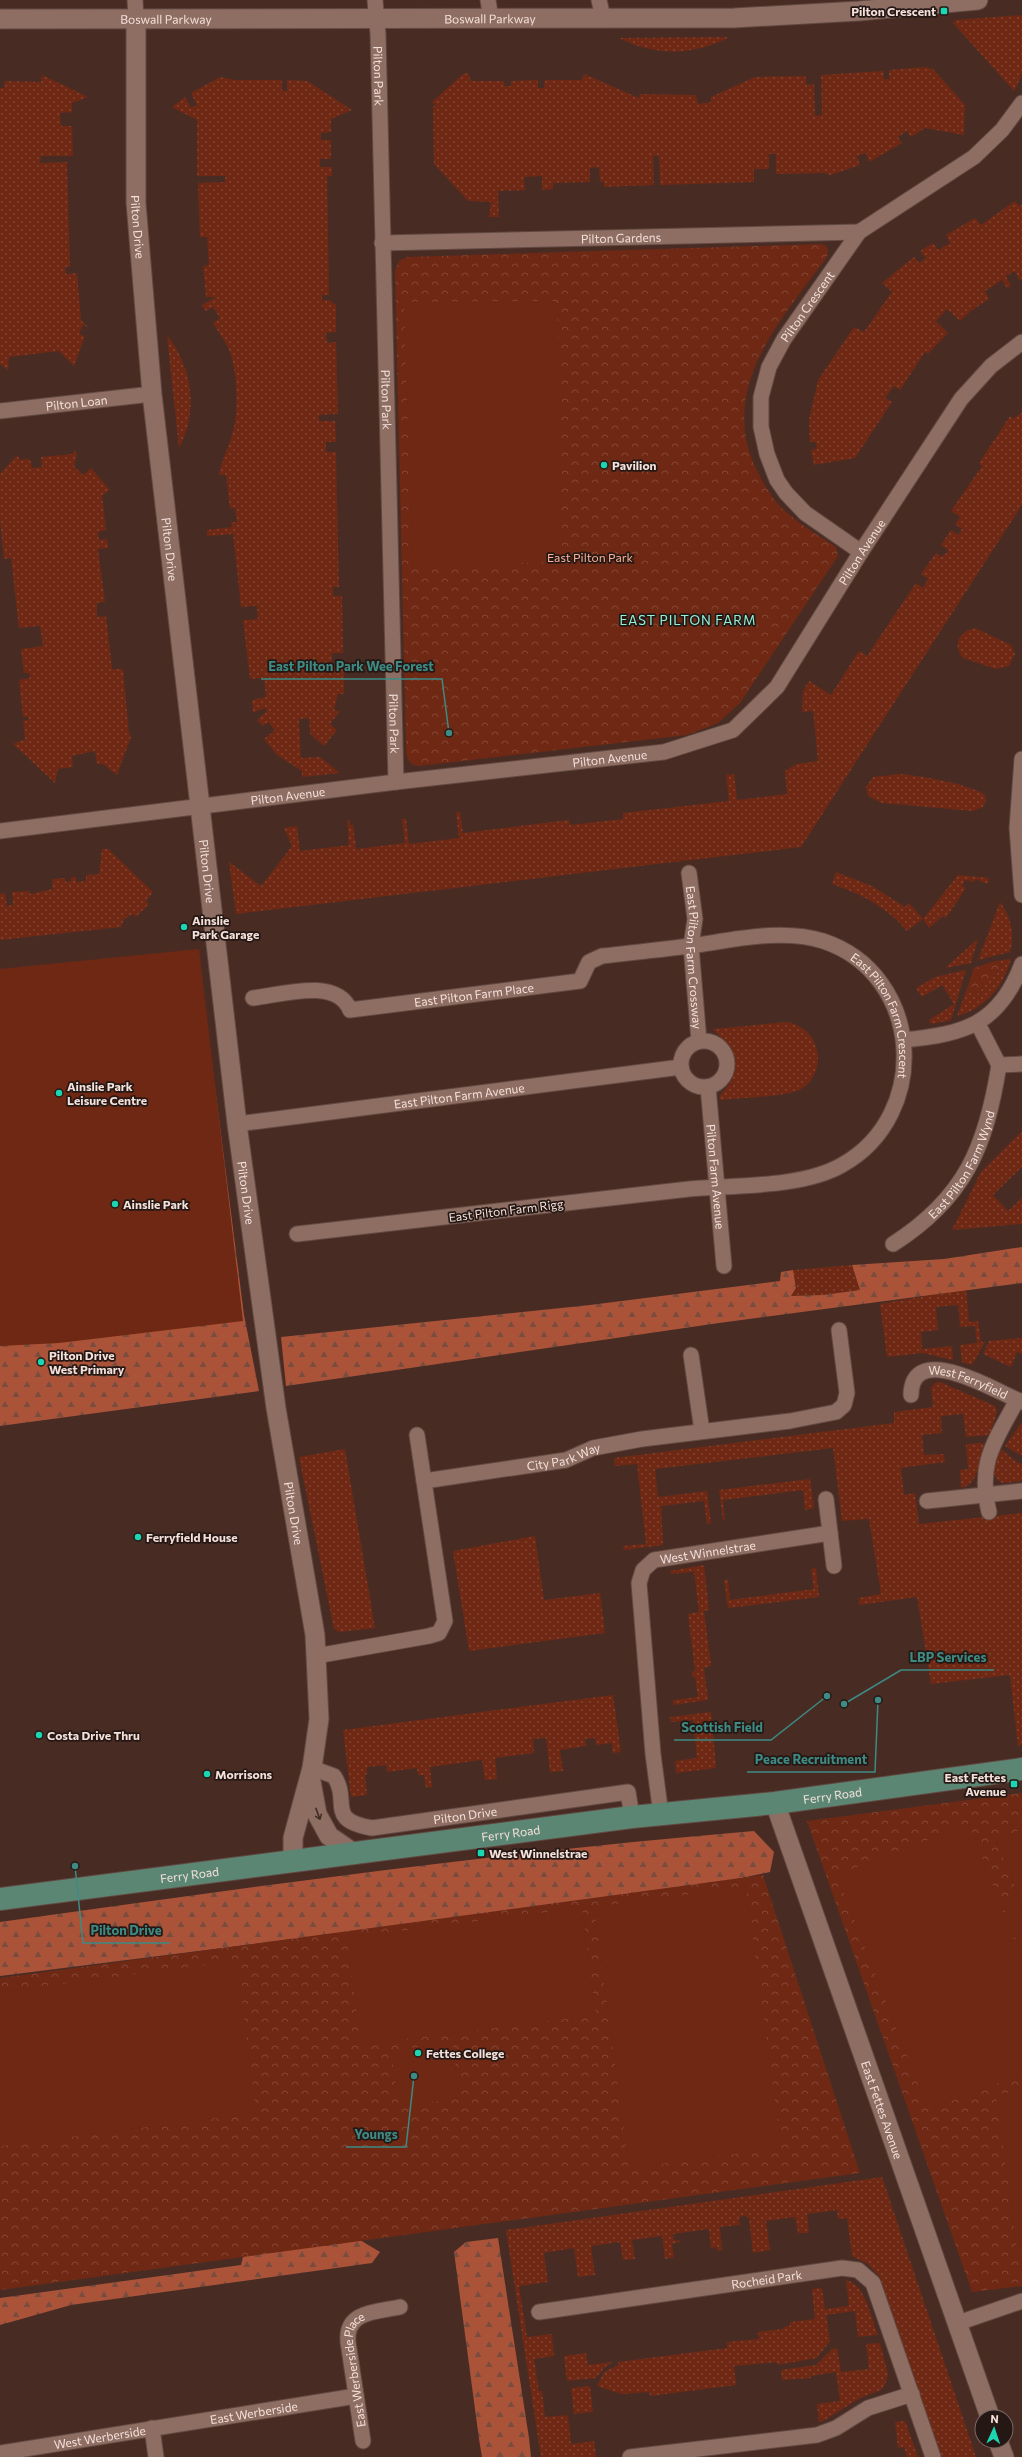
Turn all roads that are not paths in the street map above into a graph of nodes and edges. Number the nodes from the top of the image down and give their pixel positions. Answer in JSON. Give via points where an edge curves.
{"nodes":[{"id":1,"x":488,"y":0,"type":"edge"},
{"id":2,"x":600,"y":0,"type":"edge"},
{"id":3,"x":978,"y":0,"type":"edge"},
{"id":4,"x":136,"y":9,"type":"edge"},
{"id":5,"x":376,"y":9,"type":"edge"},
{"id":6,"x":603,"y":18,"type":"junction"},
{"id":7,"x":0,"y":19,"type":"edge"},
{"id":8,"x":491,"y":19,"type":"junction"},
{"id":9,"x":1022,"y":103,"type":"edge"},
{"id":10,"x":859,"y":232,"type":"junction"},
{"id":11,"x":382,"y":243,"type":"junction"},
{"id":12,"x":1022,"y":342,"type":"edge"},
{"id":13,"x":152,"y":394,"type":"junction"},
{"id":14,"x":0,"y":411,"type":"edge"},
{"id":15,"x":861,"y":552,"type":"junction"},
{"id":16,"x":1022,"y":759,"type":"edge"},
{"id":17,"x":396,"y":782,"type":"junction"},
{"id":18,"x":200,"y":808,"type":"junction"},
{"id":19,"x":0,"y":831,"type":"edge"},
{"id":20,"x":689,"y":874,"type":"dead end"},
{"id":21,"x":1022,"y":895,"type":"edge"},
{"id":22,"x":691,"y":946,"type":"junction"},
{"id":23,"x":1022,"y":964,"type":"edge"},
{"id":24,"x":252,"y":998,"type":"dead end"},
{"id":25,"x":978,"y":1024,"type":"junction"},
{"id":26,"x":904,"y":1040,"type":"junction"},
{"id":27,"x":699,"y":1041,"type":"junction"},
{"id":28,"x":1022,"y":1064,"type":"edge"},
{"id":29,"x":999,"y":1065,"type":"junction"},
{"id":30,"x":681,"y":1067,"type":"junction"},
{"id":31,"x":708,"y":1088,"type":"junction"},
{"id":32,"x":237,"y":1124,"type":"junction"},
{"id":33,"x":716,"y":1188,"type":"junction"},
{"id":34,"x":296,"y":1234,"type":"dead end"},
{"id":35,"x":893,"y":1244,"type":"dead end"},
{"id":36,"x":724,"y":1266,"type":"dead end"},
{"id":37,"x":839,"y":1330,"type":"dead end"},
{"id":38,"x":691,"y":1355,"type":"dead end"},
{"id":39,"x":911,"y":1395,"type":"dead end"},
{"id":40,"x":1020,"y":1401,"type":"edge"},
{"id":41,"x":702,"y":1431,"type":"junction"},
{"id":42,"x":417,"y":1435,"type":"dead end"},
{"id":43,"x":424,"y":1481,"type":"junction"},
{"id":44,"x":1022,"y":1491,"type":"edge"},
{"id":45,"x":985,"y":1495,"type":"junction"},
{"id":46,"x":826,"y":1499,"type":"dead end"},
{"id":47,"x":927,"y":1501,"type":"dead end"},
{"id":48,"x":989,"y":1512,"type":"dead end"},
{"id":49,"x":830,"y":1534,"type":"junction"},
{"id":50,"x":834,"y":1566,"type":"dead end"},
{"id":51,"x":316,"y":1656,"type":"junction"},
{"id":52,"x":1022,"y":1769,"type":"edge"},
{"id":53,"x":311,"y":1772,"type":"junction"},
{"id":54,"x":775,"y":1803,"type":"junction"},
{"id":55,"x":661,"y":1815,"type":"junction"},
{"id":56,"x":632,"y":1817,"type":"junction"},
{"id":57,"x":355,"y":1854,"type":"junction"},
{"id":58,"x":293,"y":1862,"type":"junction"},
{"id":59,"x":0,"y":1899,"type":"edge"},
{"id":60,"x":1022,"y":2301,"type":"edge"},
{"id":61,"x":400,"y":2307,"type":"dead end"},
{"id":62,"x":539,"y":2312,"type":"dead end"},
{"id":63,"x":958,"y":2323,"type":"junction"},
{"id":64,"x":912,"y":2394,"type":"junction"},
{"id":65,"x":356,"y":2396,"type":"junction"},
{"id":66,"x":987,"y":2409,"type":"edge"},
{"id":67,"x":152,"y":2428,"type":"junction"},
{"id":68,"x":363,"y":2441,"type":"dead end"},
{"id":69,"x":0,"y":2453,"type":"edge"},
{"id":70,"x":156,"y":2457,"type":"edge"},
{"id":71,"x":630,"y":2457,"type":"edge"},
{"id":72,"x":933,"y":2457,"type":"edge"}],
"edges":[{"from":1,"to":8,"type":"street"},
{"from":2,"to":6,"type":"street"},
{"from":3,"to":6,"type":"street","name":"Boswall Parkway","via":[[823,14],[734,18]]},
{"from":4,"to":5,"type":"street","name":"Boswall Parkway"},
{"from":4,"to":7,"type":"street","name":"Boswall Parkway"},
{"from":4,"to":13,"type":"street","name":"Pilton Drive","via":[[136,203]]},
{"from":5,"to":8,"type":"street","name":"Boswall Parkway"},
{"from":5,"to":11,"type":"street","name":"Pilton Park"},
{"from":6,"to":8,"type":"street","name":"Boswall Parkway"},
{"from":9,"to":10,"type":"street","name":"Pilton Crescent","via":[[1002,130],[974,157]]},
{"from":10,"to":11,"type":"street","name":"Pilton Gardens"},
{"from":10,"to":15,"type":"street","name":"Pilton Crescent","via":[[776,354],[765,380],[760,419],[771,467],[786,493],[805,513]]},
{"from":11,"to":17,"type":"street","name":"Pilton Park"},
{"from":12,"to":15,"type":"street","name":"Pilton Avenue","via":[[991,366],[961,399]]},
{"from":13,"to":14,"type":"street","name":"Pilton Loan"},
{"from":13,"to":18,"type":"street","name":"Pilton Drive"},
{"from":15,"to":17,"type":"street","name":"Pilton Avenue","via":[[777,687],[733,730],[664,752]]},
{"from":16,"to":21,"type":"street","via":[[1017,828]]},
{"from":17,"to":18,"type":"street","name":"Pilton Avenue"},
{"from":18,"to":19,"type":"street","name":"Pilton Avenue"},
{"from":18,"to":32,"type":"street","name":"Pilton Drive"},
{"from":20,"to":22,"type":"street","name":"East Pilton Farm Crossway","via":[[695,919]]},
{"from":22,"to":24,"type":"street","name":"East Pilton Farm Place","via":[[602,956],[589,962],[580,981],[350,1010],[339,996],[326,990]]},
{"from":22,"to":26,"type":"street","name":"East Pilton Farm Crescent","via":[[788,936],[809,938],[833,945],[854,956],[878,979],[894,1004]]},
{"from":22,"to":27,"type":"street","name":"East Pilton Farm Crossway"},
{"from":23,"to":25,"type":"street","via":[[1015,981],[996,1008]]},
{"from":25,"to":26,"type":"street","via":[[930,1037]]},
{"from":25,"to":29,"type":"street"},
{"from":26,"to":33,"type":"street","name":"East Pilton Farm Crescent","via":[[903,1074],[897,1101],[883,1128],[862,1151],[834,1169],[809,1177]]},
{"from":27,"to":30,"type":"street","via":[[687,1048],[683,1054]]},
{"from":27,"to":31,"type":"street","via":[[714,1043],[725,1053],[727,1060],[725,1075],[721,1081]]},
{"from":28,"to":29,"type":"street"},
{"from":29,"to":35,"type":"street","name":"East Pilton Farm Wynd","via":[[992,1107],[970,1168],[931,1216]]},
{"from":30,"to":31,"type":"street","via":[[683,1074],[693,1085]]},
{"from":30,"to":32,"type":"street","name":"East Pilton Farm Avenue"},
{"from":31,"to":33,"type":"street","name":"Pilton Farm Avenue"},
{"from":32,"to":51,"type":"street","name":"Pilton Drive","via":[[276,1408],[315,1635]]},
{"from":33,"to":34,"type":"street","name":"East Pilton Farm Rigg"},
{"from":33,"to":36,"type":"street","name":"Pilton Farm Avenue"},
{"from":37,"to":41,"type":"street","name":"City Park Way","via":[[847,1393],[844,1405],[836,1412]]},
{"from":38,"to":41,"type":"street"},
{"from":39,"to":40,"type":"street","name":"West Ferryfield","via":[[911,1385],[917,1376],[928,1369],[936,1369],[956,1374]]},
{"from":40,"to":45,"type":"street","name":"West Ferryfield","via":[[988,1458],[984,1476]]},
{"from":41,"to":43,"type":"street","name":"City Park Way","via":[[593,1448],[566,1460]]},
{"from":42,"to":43,"type":"street"},
{"from":43,"to":51,"type":"street","via":[[445,1622],[438,1633]]},
{"from":44,"to":45,"type":"street"},
{"from":45,"to":47,"type":"street"},
{"from":45,"to":48,"type":"street","name":"West Ferryfield"},
{"from":46,"to":49,"type":"street"},
{"from":49,"to":50,"type":"street"},
{"from":49,"to":55,"type":"street","name":"West Winnelstrae","via":[[654,1560],[643,1570],[639,1583],[653,1754]]},
{"from":51,"to":53,"type":"street","name":"Pilton Drive","via":[[319,1719]]},
{"from":52,"to":54,"type":"main road","name":"Ferry Road"},
{"from":53,"to":56,"type":"street","name":"Pilton Drive","via":[[334,1776],[343,1813],[352,1823],[368,1827],[628,1792]]},
{"from":53,"to":57,"type":"street","name":"Pilton Drive","one_way":true,"via":[[317,1814],[329,1836]]},
{"from":53,"to":58,"type":"street","name":"Pilton Drive","via":[[293,1838]]},
{"from":54,"to":55,"type":"main road","name":"Ferry Road"},
{"from":54,"to":63,"type":"street","name":"East Fettes Avenue"},
{"from":55,"to":56,"type":"main road","name":"Ferry Road"},
{"from":56,"to":57,"type":"main road","name":"Ferry Road"},
{"from":57,"to":58,"type":"main road","name":"Ferry Road"},
{"from":58,"to":59,"type":"main road","name":"Ferry Road"},
{"from":60,"to":63,"type":"street"},
{"from":61,"to":65,"type":"street","name":"East Werberside Place","via":[[362,2315],[350,2325],[348,2342]]},
{"from":62,"to":64,"type":"street","name":"Rocheid Park","via":[[829,2270],[854,2269],[868,2276],[873,2283]]},
{"from":63,"to":66,"type":"street","name":"East Fettes Avenue"},
{"from":64,"to":71,"type":"street","via":[[868,2408],[836,2428],[817,2435]]},
{"from":64,"to":72,"type":"street","name":"Rocheid Park"},
{"from":65,"to":67,"type":"street","name":"East Werberside"},
{"from":65,"to":68,"type":"street","name":"East Werberside Place"},
{"from":67,"to":69,"type":"street","name":"West Werberside"},
{"from":67,"to":70,"type":"street"}]}
